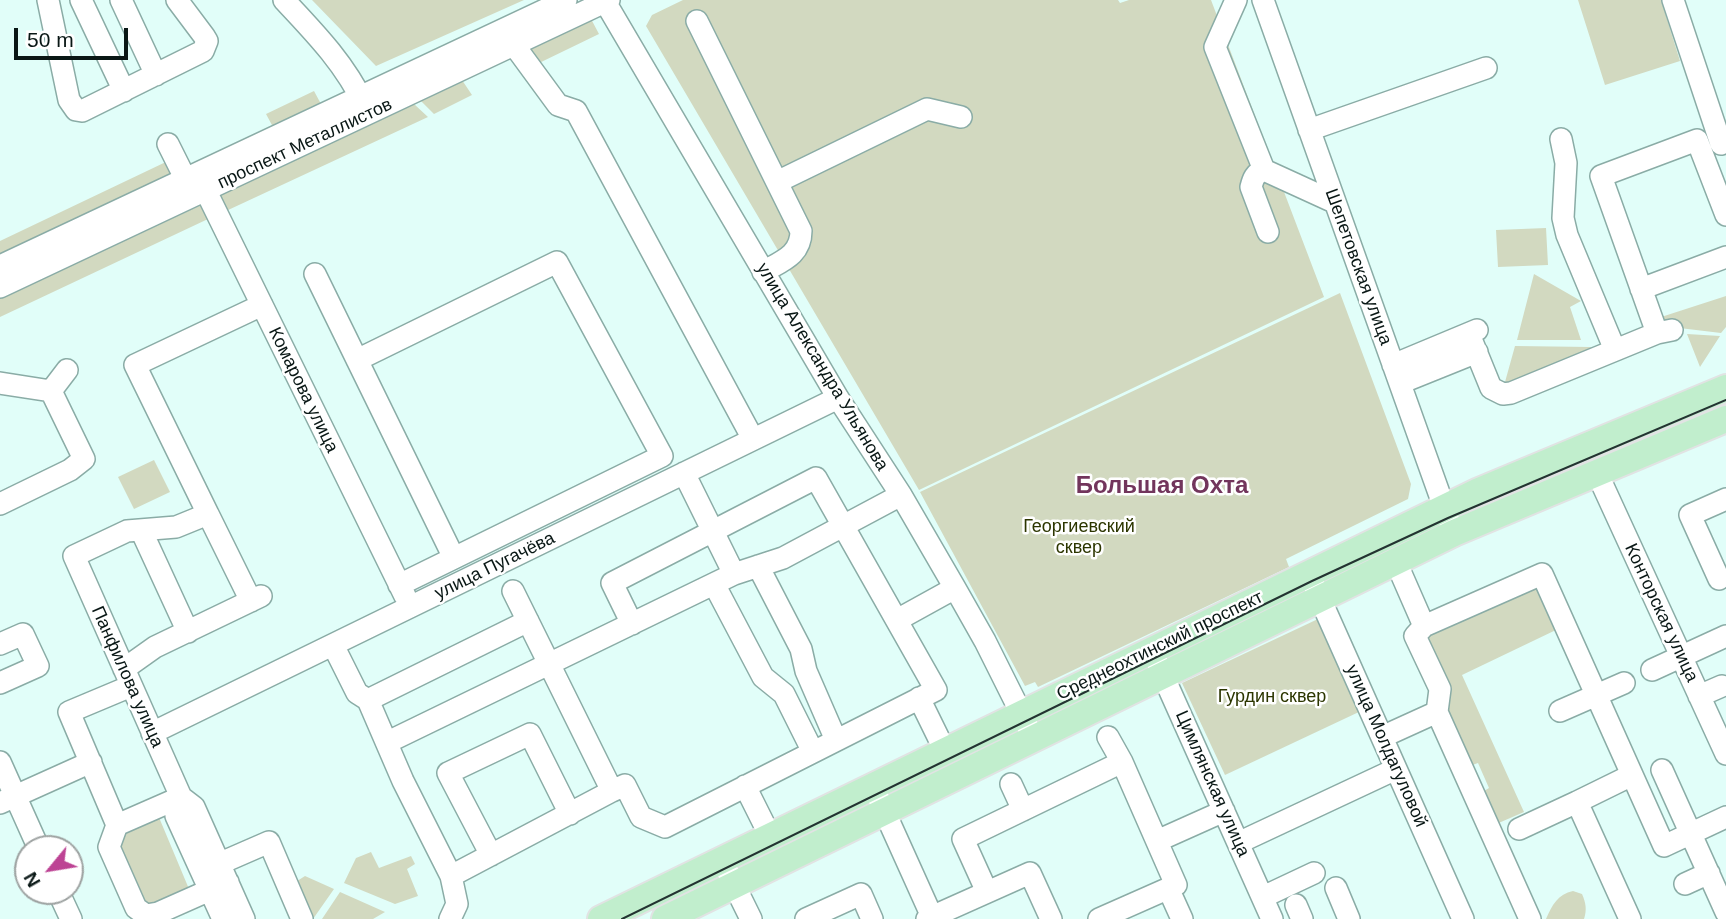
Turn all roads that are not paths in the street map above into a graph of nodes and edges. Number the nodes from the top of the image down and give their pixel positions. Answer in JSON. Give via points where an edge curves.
{"nodes":[{"id":1,"x":48,"y":0,"type":"edge"},
{"id":2,"x":80,"y":0,"type":"edge"},
{"id":3,"x":121,"y":0,"type":"edge"},
{"id":4,"x":177,"y":0,"type":"edge"},
{"id":5,"x":284,"y":0,"type":"edge"},
{"id":6,"x":566,"y":0,"type":"edge"},
{"id":7,"x":1236,"y":0,"type":"edge"},
{"id":8,"x":1263,"y":0,"type":"edge"},
{"id":9,"x":1673,"y":0,"type":"edge"},
{"id":10,"x":606,"y":1,"type":"edge"},
{"id":11,"x":697,"y":21,"type":"dead end"},
{"id":12,"x":510,"y":37,"type":"junction"},
{"id":13,"x":1486,"y":68,"type":"dead end"},
{"id":14,"x":156,"y":75,"type":"junction"},
{"id":15,"x":124,"y":91,"type":"junction"},
{"id":16,"x":364,"y":105,"type":"junction"},
{"id":17,"x":961,"y":117,"type":"dead end"},
{"id":18,"x":1309,"y":130,"type":"junction"},
{"id":19,"x":1561,"y":139,"type":"dead end"},
{"id":20,"x":1726,"y":142,"type":"edge"},
{"id":21,"x":168,"y":144,"type":"dead end"},
{"id":22,"x":1264,"y":170,"type":"junction"},
{"id":23,"x":777,"y":182,"type":"junction"},
{"id":24,"x":196,"y":184,"type":"junction"},
{"id":25,"x":1334,"y":202,"type":"junction"},
{"id":26,"x":1726,"y":215,"type":"edge"},
{"id":27,"x":1268,"y":232,"type":"dead end"},
{"id":28,"x":1726,"y":257,"type":"edge"},
{"id":29,"x":0,"y":266,"type":"edge"},
{"id":30,"x":764,"y":272,"type":"junction"},
{"id":31,"x":315,"y":274,"type":"dead end"},
{"id":32,"x":0,"y":287,"type":"edge"},
{"id":33,"x":1641,"y":289,"type":"junction"},
{"id":34,"x":262,"y":305,"type":"junction"},
{"id":35,"x":1615,"y":350,"type":"junction"},
{"id":36,"x":357,"y":360,"type":"junction"},
{"id":37,"x":67,"y":370,"type":"dead end"},
{"id":38,"x":1396,"y":374,"type":"junction"},
{"id":39,"x":0,"y":383,"type":"edge"},
{"id":40,"x":1726,"y":388,"type":"edge"},
{"id":41,"x":51,"y":391,"type":"junction"},
{"id":42,"x":838,"y":398,"type":"junction"},
{"id":43,"x":1726,"y":419,"type":"edge"},
{"id":44,"x":753,"y":439,"type":"junction"},
{"id":45,"x":1597,"y":472,"type":"junction"},
{"id":46,"x":684,"y":473,"type":"junction"},
{"id":47,"x":901,"y":495,"type":"junction"},
{"id":48,"x":1726,"y":499,"type":"edge"},
{"id":49,"x":0,"y":503,"type":"edge"},
{"id":50,"x":1444,"y":508,"type":"junction"},
{"id":51,"x":208,"y":514,"type":"junction"},
{"id":52,"x":844,"y":526,"type":"junction"},
{"id":53,"x":141,"y":530,"type":"junction"},
{"id":54,"x":714,"y":532,"type":"junction"},
{"id":55,"x":1454,"y":533,"type":"junction"},
{"id":56,"x":454,"y":558,"type":"junction"},
{"id":57,"x":1396,"y":562,"type":"junction"},
{"id":58,"x":758,"y":566,"type":"junction"},
{"id":59,"x":1308,"y":573,"type":"junction"},
{"id":60,"x":734,"y":574,"type":"junction"},
{"id":61,"x":1719,"y":579,"type":"dead end"},
{"id":62,"x":714,"y":584,"type":"junction"},
{"id":63,"x":399,"y":585,"type":"junction"},
{"id":64,"x":955,"y":588,"type":"junction"},
{"id":65,"x":513,"y":590,"type":"dead end"},
{"id":66,"x":1320,"y":599,"type":"junction"},
{"id":67,"x":410,"y":607,"type":"junction"},
{"id":68,"x":897,"y":620,"type":"junction"},
{"id":69,"x":528,"y":621,"type":"junction"},
{"id":70,"x":632,"y":624,"type":"junction"},
{"id":71,"x":1424,"y":626,"type":"junction"},
{"id":72,"x":188,"y":632,"type":"junction"},
{"id":73,"x":1726,"y":636,"type":"edge"},
{"id":74,"x":0,"y":644,"type":"edge"},
{"id":75,"x":333,"y":645,"type":"junction"},
{"id":76,"x":1151,"y":650,"type":"junction"},
{"id":77,"x":1681,"y":657,"type":"junction"},
{"id":78,"x":549,"y":664,"type":"junction"},
{"id":79,"x":1652,"y":670,"type":"dead end"},
{"id":80,"x":1163,"y":676,"type":"junction"},
{"id":81,"x":127,"y":677,"type":"junction"},
{"id":82,"x":1624,"y":683,"type":"dead end"},
{"id":83,"x":0,"y":684,"type":"edge"},
{"id":84,"x":1724,"y":693,"type":"edge"},
{"id":85,"x":1596,"y":695,"type":"junction"},
{"id":86,"x":919,"y":698,"type":"junction"},
{"id":87,"x":368,"y":700,"type":"junction"},
{"id":88,"x":1437,"y":712,"type":"junction"},
{"id":89,"x":1560,"y":712,"type":"dead end"},
{"id":90,"x":1021,"y":713,"type":"junction"},
{"id":91,"x":1714,"y":717,"type":"edge"},
{"id":92,"x":1102,"y":724,"type":"junction"},
{"id":93,"x":152,"y":733,"type":"junction"},
{"id":94,"x":1382,"y":737,"type":"junction"},
{"id":95,"x":1034,"y":738,"type":"junction"},
{"id":96,"x":836,"y":740,"type":"junction"},
{"id":97,"x":388,"y":742,"type":"junction"},
{"id":98,"x":945,"y":751,"type":"junction"},
{"id":99,"x":813,"y":752,"type":"junction"},
{"id":100,"x":1726,"y":754,"type":"edge"},
{"id":101,"x":0,"y":762,"type":"edge"},
{"id":102,"x":91,"y":762,"type":"junction"},
{"id":103,"x":1122,"y":762,"type":"junction"},
{"id":104,"x":1396,"y":769,"type":"junction"},
{"id":105,"x":1005,"y":772,"type":"junction"},
{"id":106,"x":1635,"y":783,"type":"junction"},
{"id":107,"x":745,"y":786,"type":"junction"},
{"id":108,"x":873,"y":786,"type":"junction"},
{"id":109,"x":612,"y":791,"type":"junction"},
{"id":110,"x":181,"y":797,"type":"junction"},
{"id":111,"x":8,"y":799,"type":"edge"},
{"id":112,"x":1577,"y":802,"type":"junction"},
{"id":113,"x":1023,"y":810,"type":"junction"},
{"id":114,"x":886,"y":811,"type":"junction"},
{"id":115,"x":1224,"y":811,"type":"junction"},
{"id":116,"x":569,"y":814,"type":"junction"},
{"id":117,"x":1726,"y":817,"type":"edge"},
{"id":118,"x":117,"y":825,"type":"junction"},
{"id":119,"x":1520,"y":829,"type":"dead end"},
{"id":120,"x":1691,"y":833,"type":"junction"},
{"id":121,"x":30,"y":835,"type":"edge"},
{"id":122,"x":770,"y":836,"type":"junction"},
{"id":123,"x":1157,"y":842,"type":"junction"},
{"id":124,"x":1238,"y":843,"type":"junction"},
{"id":125,"x":491,"y":855,"type":"junction"},
{"id":126,"x":722,"y":860,"type":"junction"},
{"id":127,"x":1314,"y":873,"type":"dead end"},
{"id":128,"x":1709,"y":873,"type":"junction"},
{"id":129,"x":451,"y":876,"type":"junction"},
{"id":130,"x":214,"y":877,"type":"junction"},
{"id":131,"x":1685,"y":884,"type":"dead end"},
{"id":132,"x":734,"y":885,"type":"junction"},
{"id":133,"x":1168,"y":888,"type":"junction"},
{"id":134,"x":1336,"y":888,"type":"dead end"},
{"id":135,"x":987,"y":892,"type":"junction"},
{"id":136,"x":1263,"y":897,"type":"junction"},
{"id":137,"x":1726,"y":912,"type":"edge"},
{"id":138,"x":160,"y":916,"type":"edge"},
{"id":139,"x":815,"y":917,"type":"edge"},
{"id":140,"x":931,"y":918,"type":"edge"},
{"id":141,"x":223,"y":919,"type":"edge"},
{"id":142,"x":244,"y":919,"type":"edge"},
{"id":143,"x":302,"y":919,"type":"edge"},
{"id":144,"x":450,"y":919,"type":"edge"},
{"id":145,"x":601,"y":919,"type":"edge"},
{"id":146,"x":664,"y":919,"type":"edge"},
{"id":147,"x":751,"y":919,"type":"edge"},
{"id":148,"x":872,"y":919,"type":"edge"},
{"id":149,"x":1051,"y":919,"type":"edge"},
{"id":150,"x":1099,"y":919,"type":"edge"},
{"id":151,"x":1182,"y":919,"type":"edge"},
{"id":152,"x":1272,"y":919,"type":"edge"},
{"id":153,"x":1349,"y":919,"type":"edge"},
{"id":154,"x":1463,"y":919,"type":"edge"},
{"id":155,"x":1530,"y":919,"type":"edge"},
{"id":156,"x":1630,"y":919,"type":"edge"}],
"edges":[{"from":1,"to":15,"type":"street","via":[[72,106],[82,111]]},
{"from":2,"to":15,"type":"street"},
{"from":3,"to":14,"type":"street"},
{"from":4,"to":14,"type":"street","via":[[204,36],[206,46]]},
{"from":5,"to":16,"type":"street","via":[[333,53]]},
{"from":6,"to":12,"type":"street","name":"проспект Металлистов"},
{"from":7,"to":22,"type":"street","via":[[1215,47]]},
{"from":8,"to":18,"type":"street","name":"Шепетовская улица"},
{"from":9,"to":20,"type":"street","via":[[1721,144]]},
{"from":10,"to":12,"type":"street","name":"проспект Металлистов"},
{"from":10,"to":30,"type":"street","name":"улица Александра Ульянова"},
{"from":11,"to":23,"type":"street"},
{"from":12,"to":16,"type":"street","name":"проспект Металлистов"},
{"from":12,"to":44,"type":"street","via":[[558,105],[576,111]]},
{"from":13,"to":18,"type":"street"},
{"from":14,"to":15,"type":"street"},
{"from":16,"to":24,"type":"street","name":"проспект Металлистов"},
{"from":17,"to":23,"type":"street","via":[[927,109]]},
{"from":18,"to":25,"type":"street","name":"Шепетовская улица"},
{"from":19,"to":35,"type":"street","via":[[1567,235]]},
{"from":21,"to":24,"type":"street","name":"Комарова улица"},
{"from":22,"to":25,"type":"street"},
{"from":22,"to":27,"type":"street","via":[[1258,172],[1251,187]]},
{"from":23,"to":30,"type":"street","via":[[801,231],[801,243]]},
{"from":24,"to":29,"type":"street","name":"проспект Металлистов"},
{"from":24,"to":32,"type":"street","name":"проспект Металлистов"},
{"from":24,"to":34,"type":"street","name":"Комарова улица"},
{"from":25,"to":38,"type":"street","name":"Шепетовская улица"},
{"from":26,"to":33,"type":"street","via":[[1698,140],[1601,176]]},
{"from":28,"to":33,"type":"street"},
{"from":30,"to":42,"type":"street","name":"улица Александра Ульянова"},
{"from":31,"to":36,"type":"street"},
{"from":33,"to":35,"type":"street","via":[[1664,332]]},
{"from":34,"to":51,"type":"street","via":[[135,365]]},
{"from":34,"to":63,"type":"street","name":"Комарова улица"},
{"from":35,"to":38,"type":"street","via":[[1503,394],[1491,388],[1474,339]]},
{"from":36,"to":56,"type":"street"},
{"from":36,"to":56,"type":"street","via":[[556,262],[662,456]]},
{"from":37,"to":41,"type":"street"},
{"from":38,"to":50,"type":"street","name":"Шепетовская улица"},
{"from":39,"to":41,"type":"street"},
{"from":40,"to":50,"type":"main road","name":"Среднеохтинский проспект"},
{"from":41,"to":49,"type":"street","via":[[84,459]]},
{"from":42,"to":44,"type":"street","name":"улица Пугачёва"},
{"from":42,"to":47,"type":"street","name":"улица Александра Ульянова"},
{"from":43,"to":45,"type":"main road","name":"Среднеохтинский проспект"},
{"from":44,"to":46,"type":"street","name":"улица Пугачёва"},
{"from":45,"to":55,"type":"main road","name":"Среднеохтинский проспект"},
{"from":45,"to":77,"type":"street","name":"Конторская улица"},
{"from":46,"to":54,"type":"street"},
{"from":46,"to":67,"type":"street","name":"улица Пугачёва"},
{"from":47,"to":52,"type":"street"},
{"from":47,"to":64,"type":"street","name":"улица Александра Ульянова"},
{"from":48,"to":61,"type":"street","via":[[1690,515]]},
{"from":50,"to":55,"type":"street","name":"Шепетовская улица"},
{"from":50,"to":59,"type":"main road","name":"Среднеохтинский проспект"},
{"from":51,"to":53,"type":"street","via":[[176,527]]},
{"from":51,"to":72,"type":"street","via":[[256,598]]},
{"from":52,"to":54,"type":"street","via":[[816,478]]},
{"from":52,"to":58,"type":"street"},
{"from":52,"to":68,"type":"street"},
{"from":53,"to":72,"type":"street"},
{"from":53,"to":81,"type":"street","name":"Панфилова улица","via":[[127,531],[74,556]]},
{"from":54,"to":60,"type":"street"},
{"from":54,"to":70,"type":"street","via":[[612,583]]},
{"from":55,"to":57,"type":"main road","name":"Среднеохтинский проспект"},
{"from":56,"to":63,"type":"street"},
{"from":57,"to":66,"type":"main road","name":"Среднеохтинский проспект"},
{"from":57,"to":71,"type":"street"},
{"from":58,"to":60,"type":"street"},
{"from":58,"to":96,"type":"street","via":[[802,649],[806,671]]},
{"from":59,"to":66,"type":"street","name":"улица Молдагуловой"},
{"from":59,"to":76,"type":"main road","name":"Среднеохтинский проспект"},
{"from":60,"to":62,"type":"street"},
{"from":62,"to":70,"type":"street"},
{"from":62,"to":99,"type":"street","via":[[763,677],[784,694]]},
{"from":63,"to":67,"type":"street","name":"Комарова улица"},
{"from":64,"to":68,"type":"street"},
{"from":64,"to":90,"type":"street","name":"улица Александра Ульянова"},
{"from":65,"to":69,"type":"street"},
{"from":66,"to":80,"type":"main road","name":"Среднеохтинский проспект"},
{"from":66,"to":94,"type":"street","name":"улица Молдагуловой"},
{"from":67,"to":75,"type":"street","name":"улица Пугачёва"},
{"from":68,"to":86,"type":"street","via":[[936,690]]},
{"from":69,"to":78,"type":"street"},
{"from":69,"to":87,"type":"street"},
{"from":70,"to":78,"type":"street"},
{"from":71,"to":85,"type":"street","via":[[1542,575]]},
{"from":71,"to":88,"type":"street","via":[[1415,636],[1440,689]]},
{"from":72,"to":81,"type":"street","via":[[155,647]]},
{"from":73,"to":77,"type":"street"},
{"from":74,"to":83,"type":"street","via":[[23,634],[38,666]]},
{"from":75,"to":87,"type":"street","via":[[356,693]]},
{"from":75,"to":93,"type":"street","name":"улица Пугачёва"},
{"from":76,"to":80,"type":"street","name":"Цимлянская улица"},
{"from":76,"to":90,"type":"main road","name":"Среднеохтинский проспект"},
{"from":77,"to":79,"type":"street"},
{"from":77,"to":91,"type":"street","name":"Конторская улица"},
{"from":78,"to":97,"type":"street"},
{"from":78,"to":109,"type":"street"},
{"from":80,"to":92,"type":"main road","name":"Среднеохтинский проспект"},
{"from":80,"to":115,"type":"street","name":"Цимлянская улица"},
{"from":81,"to":93,"type":"street","name":"Панфилова улица"},
{"from":81,"to":102,"type":"street","via":[[69,712]]},
{"from":82,"to":85,"type":"street"},
{"from":84,"to":91,"type":"street"},
{"from":85,"to":89,"type":"street"},
{"from":85,"to":106,"type":"street"},
{"from":86,"to":96,"type":"street"},
{"from":86,"to":98,"type":"street"},
{"from":87,"to":97,"type":"street"},
{"from":88,"to":94,"type":"street","via":[[1409,718]]},
{"from":88,"to":155,"type":"street"},
{"from":90,"to":95,"type":"street","name":"улица Александра Ульянова"},
{"from":90,"to":98,"type":"main road","name":"Среднеохтинский проспект"},
{"from":91,"to":100,"type":"street","name":"Конторская улица"},
{"from":92,"to":95,"type":"main road","name":"Среднеохтинский проспект"},
{"from":92,"to":103,"type":"street"},
{"from":93,"to":110,"type":"street","name":"Панфилова улица"},
{"from":94,"to":104,"type":"street","name":"улица Молдагуловой"},
{"from":95,"to":105,"type":"main road","name":"Среднеохтинский проспект"},
{"from":96,"to":99,"type":"street"},
{"from":97,"to":129,"type":"street"},
{"from":98,"to":108,"type":"main road","name":"Среднеохтинский проспект"},
{"from":99,"to":107,"type":"street"},
{"from":101,"to":111,"type":"street"},
{"from":102,"to":111,"type":"street"},
{"from":102,"to":118,"type":"street"},
{"from":103,"to":113,"type":"street"},
{"from":103,"to":123,"type":"street"},
{"from":104,"to":124,"type":"street"},
{"from":104,"to":154,"type":"street","name":"улица Молдагуловой"},
{"from":105,"to":113,"type":"street"},
{"from":105,"to":114,"type":"main road","name":"Среднеохтинский проспект"},
{"from":106,"to":112,"type":"street"},
{"from":106,"to":120,"type":"street","via":[[1664,773]]},
{"from":106,"to":120,"type":"street","via":[[1664,846]]},
{"from":107,"to":109,"type":"street","via":[[665,827],[641,817],[625,785]]},
{"from":107,"to":122,"type":"street"},
{"from":108,"to":114,"type":"street"},
{"from":108,"to":122,"type":"main road","name":"Среднеохтинский проспект"},
{"from":109,"to":116,"type":"street"},
{"from":110,"to":118,"type":"street"},
{"from":110,"to":130,"type":"street","name":"Панфилова улица","via":[[194,807]]},
{"from":111,"to":121,"type":"street"},
{"from":112,"to":119,"type":"street"},
{"from":112,"to":156,"type":"street"},
{"from":113,"to":135,"type":"street","via":[[963,839]]},
{"from":114,"to":132,"type":"main road","name":"Среднеохтинский проспект"},
{"from":114,"to":140,"type":"street"},
{"from":115,"to":123,"type":"street"},
{"from":115,"to":124,"type":"street","name":"Цимлянская улица"},
{"from":116,"to":125,"type":"street"},
{"from":116,"to":125,"type":"street","via":[[530,734],[448,773]]},
{"from":117,"to":120,"type":"street"},
{"from":118,"to":138,"type":"street","via":[[109,848],[136,908]]},
{"from":120,"to":128,"type":"street"},
{"from":122,"to":126,"type":"main road","name":"Среднеохтинский проспект"},
{"from":123,"to":133,"type":"street","via":[[1176,885]]},
{"from":124,"to":136,"type":"street","name":"Цимлянская улица"},
{"from":125,"to":129,"type":"street"},
{"from":126,"to":132,"type":"street"},
{"from":126,"to":145,"type":"main road","name":"Среднеохтинский проспект"},
{"from":127,"to":136,"type":"street"},
{"from":128,"to":131,"type":"street"},
{"from":128,"to":137,"type":"street"},
{"from":129,"to":144,"type":"street","via":[[457,904]]},
{"from":130,"to":138,"type":"street"},
{"from":130,"to":141,"type":"street","name":"Панфилова улица"},
{"from":130,"to":142,"type":"street","name":"Панфилова улица"},
{"from":130,"to":143,"type":"street","via":[[269,842]]},
{"from":132,"to":146,"type":"main road","name":"Среднеохтинский проспект"},
{"from":132,"to":147,"type":"street"},
{"from":133,"to":150,"type":"street"},
{"from":133,"to":151,"type":"street"},
{"from":134,"to":153,"type":"street"},
{"from":135,"to":140,"type":"street"},
{"from":135,"to":149,"type":"street","via":[[1030,873]]},
{"from":136,"to":152,"type":"street","name":"Цимлянская улица"},
{"from":139,"to":148,"type":"street","via":[[860,894]]}]}
